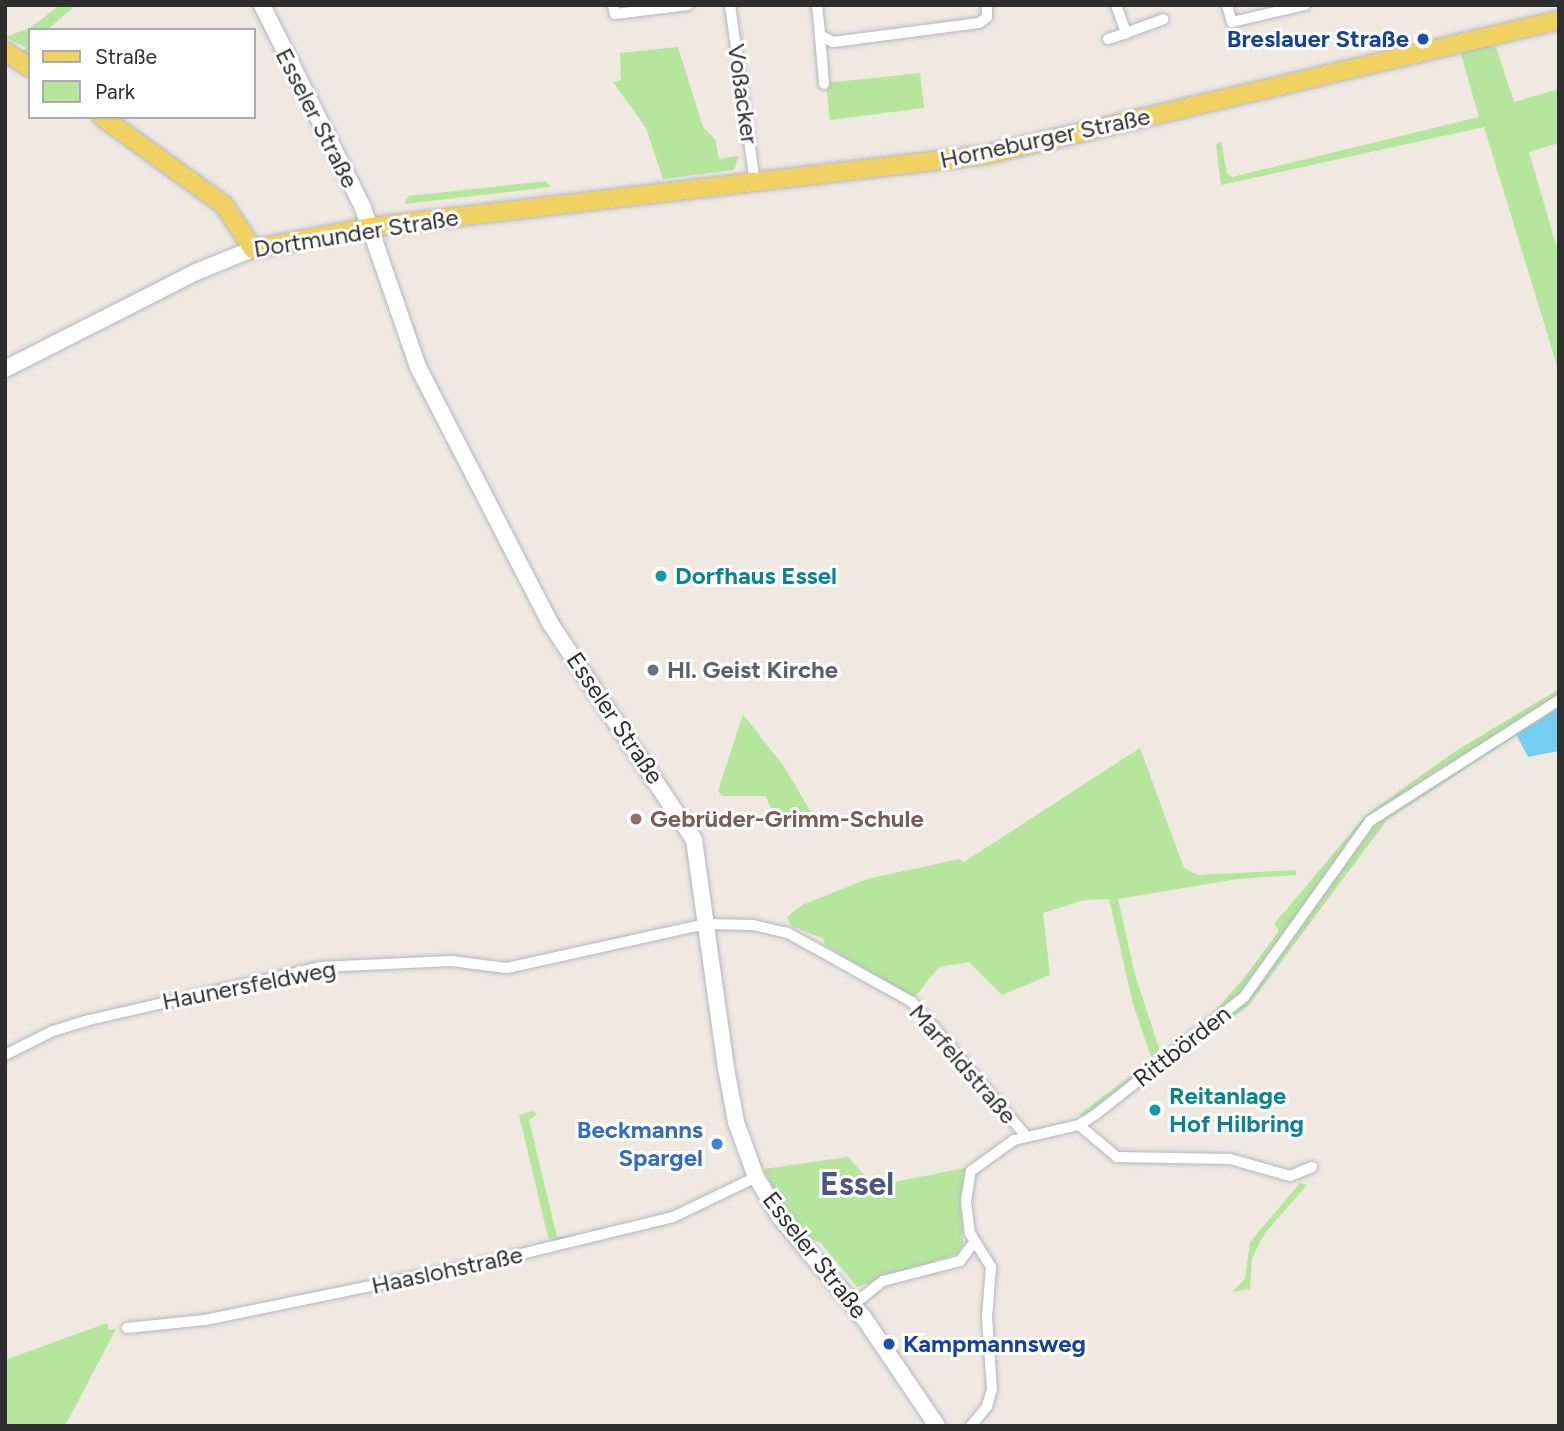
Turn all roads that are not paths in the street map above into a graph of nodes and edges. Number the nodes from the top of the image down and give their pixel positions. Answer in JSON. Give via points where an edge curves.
{"nodes":[{"id":1,"x":262,"y":5,"type":"edge"},
{"id":2,"x":613,"y":5,"type":"edge"},
{"id":3,"x":688,"y":5,"type":"edge"},
{"id":4,"x":730,"y":5,"type":"edge"},
{"id":5,"x":817,"y":5,"type":"edge"},
{"id":6,"x":988,"y":5,"type":"edge"},
{"id":7,"x":1116,"y":5,"type":"edge"},
{"id":8,"x":1227,"y":5,"type":"edge"},
{"id":9,"x":1306,"y":5,"type":"edge"},
{"id":10,"x":1164,"y":19,"type":"dead end"},
{"id":11,"x":1559,"y":20,"type":"edge"},
{"id":12,"x":1126,"y":33,"type":"junction"},
{"id":13,"x":820,"y":35,"type":"junction"},
{"id":14,"x":1108,"y":39,"type":"dead end"},
{"id":15,"x":5,"y":51,"type":"edge"},
{"id":16,"x":28,"y":67,"type":"edge"},
{"id":17,"x":824,"y":84,"type":"dead end"},
{"id":18,"x":105,"y":119,"type":"edge"},
{"id":19,"x":755,"y":183,"type":"junction"},
{"id":20,"x":524,"y":208,"type":"joint"},
{"id":21,"x":370,"y":227,"type":"junction"},
{"id":22,"x":253,"y":248,"type":"junction"},
{"id":23,"x":5,"y":369,"type":"edge"},
{"id":24,"x":1559,"y":700,"type":"edge"},
{"id":25,"x":706,"y":924,"type":"junction"},
{"id":26,"x":5,"y":1055,"type":"edge"},
{"id":27,"x":1079,"y":1125,"type":"junction"},
{"id":28,"x":1025,"y":1135,"type":"junction"},
{"id":29,"x":1312,"y":1167,"type":"dead end"},
{"id":30,"x":756,"y":1177,"type":"junction"},
{"id":31,"x":972,"y":1245,"type":"junction"},
{"id":32,"x":853,"y":1305,"type":"junction"},
{"id":33,"x":127,"y":1328,"type":"dead end"},
{"id":34,"x":937,"y":1426,"type":"edge"},
{"id":35,"x":971,"y":1426,"type":"edge"}],
"edges":[{"from":1,"to":21,"type":"main road","name":"Esseler Straße"},
{"from":2,"to":3,"type":"street","via":[[615,14]]},
{"from":4,"to":19,"type":"street","name":"Voßacker"},
{"from":5,"to":13,"type":"street"},
{"from":6,"to":13,"type":"street","via":[[986,17],[979,23],[833,42]]},
{"from":7,"to":12,"type":"street"},
{"from":8,"to":9,"type":"street","via":[[1232,22]]},
{"from":10,"to":12,"type":"street"},
{"from":11,"to":19,"type":"main road","name":"Horneburger Straße","via":[[985,155]]},
{"from":12,"to":14,"type":"street"},
{"from":13,"to":17,"type":"street"},
{"from":15,"to":16,"type":"main road"},
{"from":18,"to":22,"type":"main road","via":[[224,205]]},
{"from":19,"to":20,"type":"main road","name":"Horneburger Straße"},
{"from":20,"to":21,"type":"main road","name":"Dortmunder Straße"},
{"from":21,"to":22,"type":"main road","name":"Dortmunder Straße"},
{"from":21,"to":25,"type":"main road","name":"Esseler Straße","via":[[388,291],[418,367],[550,623],[692,835]]},
{"from":22,"to":23,"type":"main road","name":"Dortmunder Straße"},
{"from":24,"to":27,"type":"street","name":"Rittbörden","via":[[1370,821],[1244,997]]},
{"from":25,"to":26,"type":"street","name":"Haunersfeldweg","via":[[507,968],[451,961],[320,968],[89,1020],[53,1031]]},
{"from":25,"to":28,"type":"street","name":"Marfeldstraße","via":[[753,925],[788,933],[912,1002]]},
{"from":25,"to":30,"type":"main road","name":"Esseler Straße","via":[[733,1108]]},
{"from":27,"to":28,"type":"street","name":"Rittbörden"},
{"from":27,"to":29,"type":"street","via":[[1117,1157],[1230,1159],[1290,1176]]},
{"from":28,"to":31,"type":"street","name":"Rittbörden","via":[[971,1171],[966,1201]]},
{"from":30,"to":32,"type":"main road","name":"Esseler Straße","via":[[780,1217]]},
{"from":30,"to":33,"type":"street","name":"Haaslohstraße","via":[[673,1217],[501,1259],[205,1321]]},
{"from":31,"to":32,"type":"street","via":[[960,1261],[883,1281]]},
{"from":31,"to":35,"type":"street","name":"Rittbörden","via":[[991,1267],[987,1317],[992,1390],[987,1406]]},
{"from":32,"to":34,"type":"main road","name":"Esseler Straße"}]}
